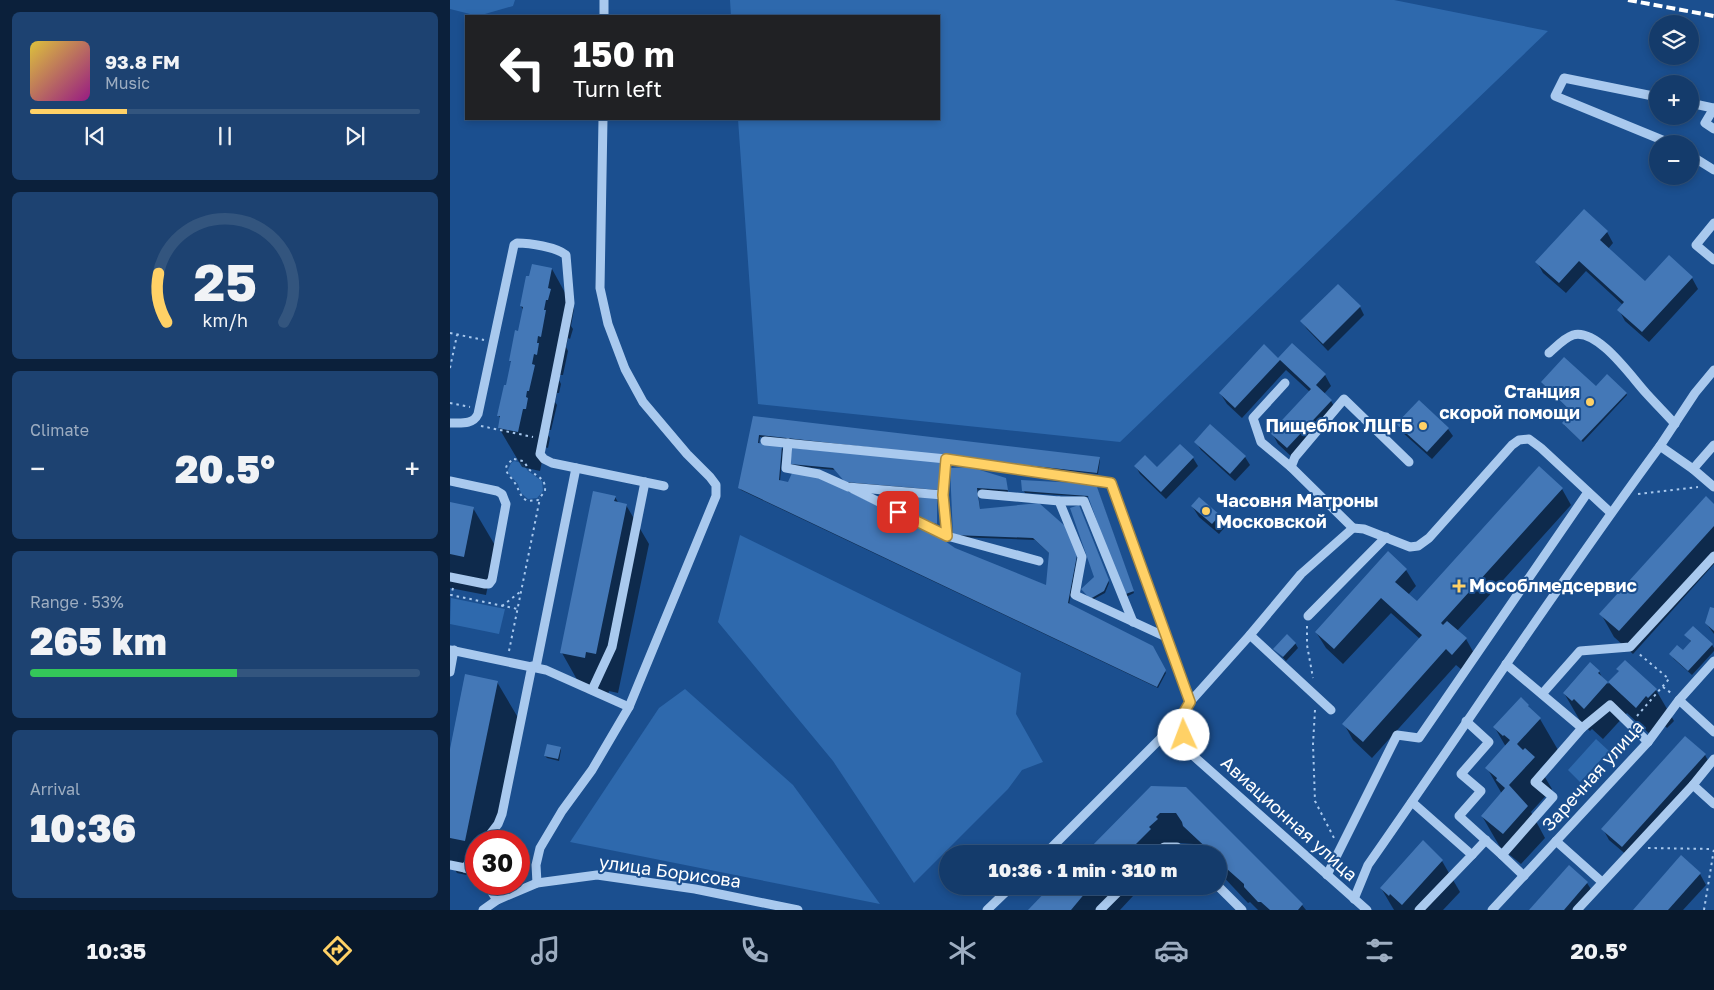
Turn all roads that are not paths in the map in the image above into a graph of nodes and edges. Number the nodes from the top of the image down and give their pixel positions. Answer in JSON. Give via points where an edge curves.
{"nodes":[{"id":1,"x":604,"y":0,"type":"edge"},
{"id":2,"x":604,"y":15,"type":"edge"},
{"id":3,"x":1649,"y":95,"type":"edge"},
{"id":4,"x":1699,"y":105,"type":"edge"},
{"id":5,"x":1714,"y":108,"type":"edge"},
{"id":6,"x":603,"y":120,"type":"edge"},
{"id":7,"x":1714,"y":129,"type":"edge"},
{"id":8,"x":1650,"y":135,"type":"edge"},
{"id":9,"x":1699,"y":161,"type":"edge"},
{"id":10,"x":1714,"y":170,"type":"edge"},
{"id":11,"x":1714,"y":223,"type":"edge"},
{"id":12,"x":1714,"y":260,"type":"edge"},
{"id":13,"x":1549,"y":354,"type":"dead end"},
{"id":14,"x":1714,"y":370,"type":"edge"},
{"id":15,"x":1285,"y":383,"type":"dead end"},
{"id":16,"x":450,"y":423,"type":"edge"},
{"id":17,"x":1676,"y":424,"type":"junction"},
{"id":18,"x":765,"y":440,"type":"dead end"},
{"id":19,"x":788,"y":443,"type":"junction"},
{"id":20,"x":1714,"y":445,"type":"edge"},
{"id":21,"x":1660,"y":446,"type":"junction"},
{"id":22,"x":946,"y":459,"type":"junction"},
{"id":23,"x":1409,"y":462,"type":"dead end"},
{"id":24,"x":1291,"y":467,"type":"junction"},
{"id":25,"x":576,"y":468,"type":"junction"},
{"id":26,"x":1693,"y":469,"type":"junction"},
{"id":27,"x":450,"y":481,"type":"edge"},
{"id":28,"x":645,"y":482,"type":"junction"},
{"id":29,"x":664,"y":486,"type":"dead end"},
{"id":30,"x":1713,"y":486,"type":"edge"},
{"id":31,"x":848,"y":487,"type":"junction"},
{"id":32,"x":1588,"y":492,"type":"junction"},
{"id":33,"x":982,"y":494,"type":"dead end"},
{"id":34,"x":943,"y":495,"type":"junction"},
{"id":35,"x":1059,"y":501,"type":"junction"},
{"id":36,"x":1611,"y":513,"type":"junction"},
{"id":37,"x":1353,"y":528,"type":"junction"},
{"id":38,"x":947,"y":536,"type":"junction"},
{"id":39,"x":1386,"y":537,"type":"junction"},
{"id":40,"x":1714,"y":556,"type":"edge"},
{"id":41,"x":1039,"y":561,"type":"dead end"},
{"id":42,"x":452,"y":578,"type":"edge"},
{"id":43,"x":1308,"y":616,"type":"road end"},
{"id":44,"x":1132,"y":622,"type":"junction"},
{"id":45,"x":1250,"y":635,"type":"junction"},
{"id":46,"x":1166,"y":637,"type":"junction"},
{"id":47,"x":452,"y":650,"type":"edge"},
{"id":48,"x":1714,"y":661,"type":"edge"},
{"id":49,"x":1506,"y":664,"type":"junction"},
{"id":50,"x":534,"y":667,"type":"junction"},
{"id":51,"x":450,"y":672,"type":"edge"},
{"id":52,"x":592,"y":690,"type":"junction"},
{"id":53,"x":1542,"y":694,"type":"junction"},
{"id":54,"x":1679,"y":700,"type":"junction"},
{"id":55,"x":1190,"y":702,"type":"junction"},
{"id":56,"x":629,"y":707,"type":"junction"},
{"id":57,"x":1331,"y":710,"type":"dead end"},
{"id":58,"x":1180,"y":719,"type":"junction"},
{"id":59,"x":1466,"y":721,"type":"junction"},
{"id":60,"x":1582,"y":728,"type":"junction"},
{"id":61,"x":1714,"y":732,"type":"edge"},
{"id":62,"x":1648,"y":742,"type":"junction"},
{"id":63,"x":1714,"y":759,"type":"edge"},
{"id":64,"x":1693,"y":785,"type":"junction"},
{"id":65,"x":1412,"y":802,"type":"junction"},
{"id":66,"x":1714,"y":804,"type":"edge"},
{"id":67,"x":493,"y":830,"type":"edge"},
{"id":68,"x":1486,"y":840,"type":"junction"},
{"id":69,"x":1556,"y":841,"type":"junction"},
{"id":70,"x":1054,"y":845,"type":"edge"},
{"id":71,"x":1472,"y":855,"type":"junction"},
{"id":72,"x":1502,"y":855,"type":"junction"},
{"id":73,"x":450,"y":865,"type":"edge"},
{"id":74,"x":465,"y":868,"type":"edge"},
{"id":75,"x":1327,"y":875,"type":"junction"},
{"id":76,"x":1524,"y":876,"type":"junction"},
{"id":77,"x":1602,"y":882,"type":"junction"},
{"id":78,"x":536,"y":883,"type":"junction"},
{"id":79,"x":494,"y":895,"type":"edge"},
{"id":80,"x":1003,"y":895,"type":"edge"},
{"id":81,"x":1115,"y":895,"type":"edge"},
{"id":82,"x":1227,"y":895,"type":"edge"},
{"id":83,"x":497,"y":900,"type":"junction"},
{"id":84,"x":1356,"y":900,"type":"junction"},
{"id":85,"x":483,"y":910,"type":"edge"},
{"id":86,"x":798,"y":910,"type":"edge"},
{"id":87,"x":987,"y":910,"type":"edge"},
{"id":88,"x":1100,"y":910,"type":"edge"},
{"id":89,"x":1242,"y":910,"type":"edge"},
{"id":90,"x":1351,"y":910,"type":"edge"},
{"id":91,"x":1367,"y":910,"type":"edge"},
{"id":92,"x":1420,"y":910,"type":"edge"},
{"id":93,"x":1492,"y":910,"type":"edge"},
{"id":94,"x":1577,"y":910,"type":"edge"}],
"edges":[{"from":1,"to":2,"type":"street"},
{"from":3,"to":8,"type":"street","via":[[1564,78],[1555,96]]},
{"from":4,"to":5,"type":"street"},
{"from":5,"to":7,"type":"street","via":[[1705,124]]},
{"from":6,"to":56,"type":"street","via":[[600,288],[608,324],[625,369],[643,402],[716,486],[716,496]]},
{"from":9,"to":10,"type":"street"},
{"from":11,"to":12,"type":"street","via":[[1696,245]]},
{"from":13,"to":17,"type":"street","via":[[1573,335],[1584,334],[1595,340]]},
{"from":14,"to":17,"type":"street"},
{"from":15,"to":24,"type":"street","via":[[1253,418],[1261,442]]},
{"from":16,"to":25,"type":"street","via":[[476,419],[514,246],[524,243],[562,252],[567,261],[570,303],[540,454],[544,459]]},
{"from":17,"to":21,"type":"street"},
{"from":18,"to":19,"type":"street"},
{"from":19,"to":22,"type":"street"},
{"from":19,"to":31,"type":"street","via":[[786,468],[820,474]]},
{"from":20,"to":26,"type":"street"},
{"from":21,"to":26,"type":"street"},
{"from":21,"to":36,"type":"street"},
{"from":22,"to":34,"type":"street"},
{"from":22,"to":46,"type":"street","via":[[1111,483]]},
{"from":23,"to":24,"type":"street","via":[[1344,399],[1295,457]]},
{"from":24,"to":37,"type":"street"},
{"from":25,"to":28,"type":"street"},
{"from":25,"to":50,"type":"street"},
{"from":26,"to":30,"type":"street"},
{"from":27,"to":42,"type":"street","via":[[497,491],[506,504],[492,580],[485,584]]},
{"from":28,"to":29,"type":"street"},
{"from":28,"to":52,"type":"street","via":[[612,646]]},
{"from":31,"to":34,"type":"street"},
{"from":31,"to":38,"type":"street"},
{"from":32,"to":36,"type":"street"},
{"from":32,"to":39,"type":"street","via":[[1541,448],[1525,439],[1512,445],[1429,538],[1418,546],[1410,547]]},
{"from":32,"to":75,"type":"street","via":[[1419,738],[1397,735]]},
{"from":33,"to":35,"type":"street"},
{"from":34,"to":38,"type":"street"},
{"from":35,"to":44,"type":"street","via":[[1084,501]]},
{"from":35,"to":44,"type":"street","via":[[1082,557],[1075,595]]},
{"from":36,"to":49,"type":"street"},
{"from":37,"to":39,"type":"street"},
{"from":37,"to":45,"type":"street","via":[[1301,574]]},
{"from":38,"to":41,"type":"street"},
{"from":39,"to":43,"type":"street"},
{"from":40,"to":53,"type":"street","via":[[1630,647],[1580,650]]},
{"from":44,"to":46,"type":"street"},
{"from":45,"to":55,"type":"street"},
{"from":45,"to":57,"type":"street"},
{"from":46,"to":55,"type":"street"},
{"from":47,"to":50,"type":"street"},
{"from":47,"to":51,"type":"street"},
{"from":48,"to":54,"type":"street","name":"Заречная улица"},
{"from":49,"to":53,"type":"street"},
{"from":49,"to":59,"type":"street"},
{"from":50,"to":52,"type":"street"},
{"from":50,"to":67,"type":"street","via":[[502,814]]},
{"from":52,"to":56,"type":"street"},
{"from":53,"to":60,"type":"street"},
{"from":54,"to":61,"type":"street"},
{"from":54,"to":62,"type":"street","name":"Заречная улица"},
{"from":55,"to":58,"type":"street"},
{"from":56,"to":78,"type":"street","via":[[540,848]]},
{"from":58,"to":70,"type":"street"},
{"from":58,"to":75,"type":"street","name":"Авиационная улица","via":[[1189,752]]},
{"from":59,"to":65,"type":"street"},
{"from":59,"to":68,"type":"street","via":[[1489,742],[1461,774],[1481,791],[1459,816]]},
{"from":60,"to":62,"type":"street","via":[[1610,705]]},
{"from":60,"to":72,"type":"street","via":[[1536,782],[1553,797]]},
{"from":62,"to":69,"type":"street","name":"Заречная улица"},
{"from":63,"to":64,"type":"street"},
{"from":64,"to":66,"type":"street"},
{"from":64,"to":77,"type":"street"},
{"from":65,"to":71,"type":"street"},
{"from":65,"to":84,"type":"street","via":[[1368,865]]},
{"from":68,"to":71,"type":"street"},
{"from":68,"to":72,"type":"street"},
{"from":69,"to":76,"type":"street","name":"Заречная улица"},
{"from":69,"to":77,"type":"street"},
{"from":71,"to":92,"type":"street"},
{"from":72,"to":76,"type":"street"},
{"from":73,"to":74,"type":"street"},
{"from":75,"to":84,"type":"street","name":"Авиационная улица"},
{"from":76,"to":93,"type":"street","name":"Заречная улица"},
{"from":77,"to":94,"type":"street"},
{"from":78,"to":83,"type":"street","name":"улица Борисова"},
{"from":78,"to":86,"type":"street","name":"улица Борисова","via":[[597,875],[695,888]]},
{"from":79,"to":83,"type":"street"},
{"from":80,"to":87,"type":"street"},
{"from":81,"to":88,"type":"street"},
{"from":82,"to":89,"type":"street"},
{"from":83,"to":85,"type":"street","name":"улица Борисова"},
{"from":84,"to":90,"type":"street"},
{"from":84,"to":91,"type":"street","name":"Авиационная улица"}]}
